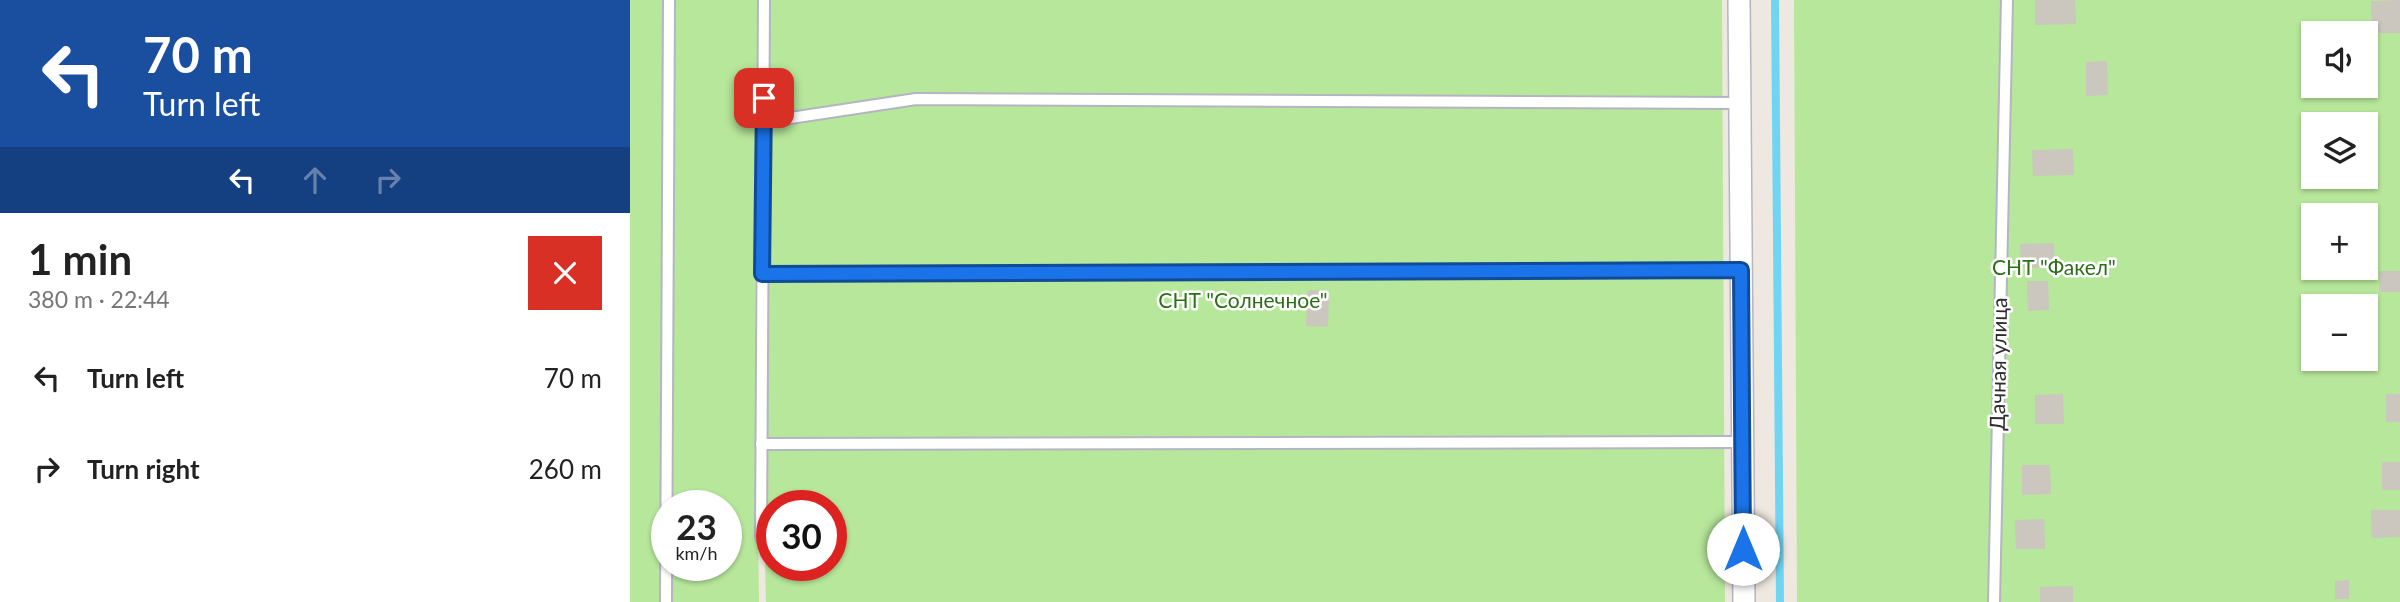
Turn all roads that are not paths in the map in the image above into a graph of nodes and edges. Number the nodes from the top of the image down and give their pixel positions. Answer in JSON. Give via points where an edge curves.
{"nodes":[{"id":1,"x":669,"y":0,"type":"edge"},
{"id":2,"x":764,"y":0,"type":"edge"},
{"id":3,"x":1739,"y":0,"type":"edge"},
{"id":4,"x":2007,"y":0,"type":"edge"},
{"id":5,"x":1740,"y":103,"type":"junction"},
{"id":6,"x":764,"y":122,"type":"junction"},
{"id":7,"x":1741,"y":270,"type":"junction"},
{"id":8,"x":762,"y":274,"type":"junction"},
{"id":9,"x":1742,"y":442,"type":"junction"},
{"id":10,"x":761,"y":444,"type":"junction"},
{"id":11,"x":761,"y":490,"type":"edge"},
{"id":12,"x":666,"y":602,"type":"edge"},
{"id":13,"x":1744,"y":602,"type":"edge"},
{"id":14,"x":1994,"y":602,"type":"edge"}],
"edges":[{"from":1,"to":12,"type":"lane"},
{"from":2,"to":6,"type":"lane"},
{"from":3,"to":5,"type":"street"},
{"from":4,"to":14,"type":"lane","name":"Дачная улица"},
{"from":5,"to":6,"type":"lane","via":[[916,99]]},
{"from":5,"to":7,"type":"street"},
{"from":6,"to":8,"type":"lane"},
{"from":7,"to":8,"type":"lane"},
{"from":7,"to":9,"type":"street"},
{"from":8,"to":10,"type":"lane"},
{"from":9,"to":10,"type":"lane"},
{"from":9,"to":13,"type":"street"},
{"from":10,"to":11,"type":"lane"}]}
